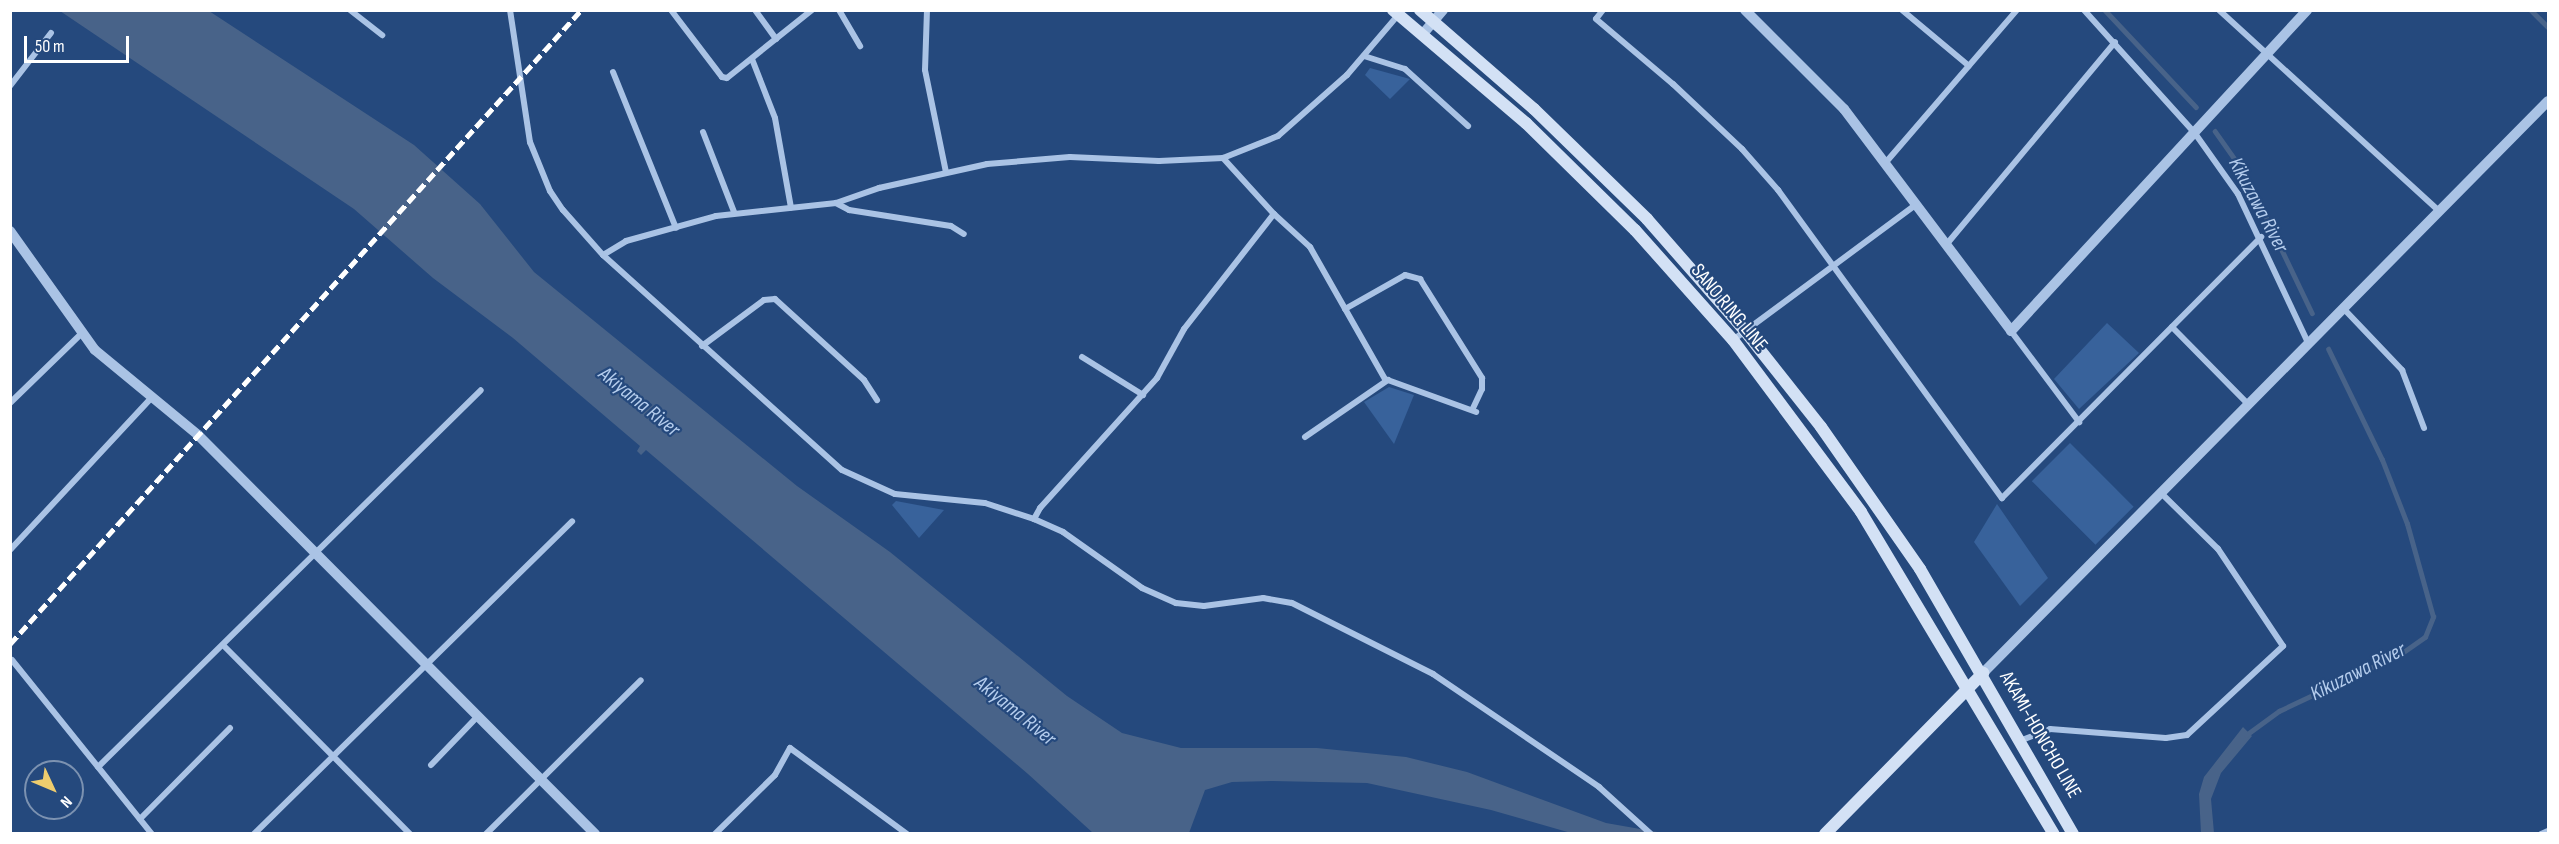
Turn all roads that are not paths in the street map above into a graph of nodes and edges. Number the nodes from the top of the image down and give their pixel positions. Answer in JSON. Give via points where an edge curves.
{"nodes":[{"id":1,"x":350,"y":10,"type":"edge"},
{"id":2,"x":510,"y":10,"type":"edge"},
{"id":3,"x":671,"y":10,"type":"edge"},
{"id":4,"x":755,"y":10,"type":"edge"},
{"id":5,"x":813,"y":10,"type":"edge"},
{"id":6,"x":839,"y":10,"type":"edge"},
{"id":7,"x":927,"y":10,"type":"edge"},
{"id":8,"x":1420,"y":10,"type":"edge"},
{"id":9,"x":1443,"y":10,"type":"edge"},
{"id":10,"x":1603,"y":10,"type":"edge"},
{"id":11,"x":1745,"y":10,"type":"edge"},
{"id":12,"x":2018,"y":10,"type":"edge"},
{"id":13,"x":2084,"y":10,"type":"edge"},
{"id":14,"x":2219,"y":10,"type":"edge"},
{"id":15,"x":2307,"y":10,"type":"edge"},
{"id":16,"x":1398,"y":12,"type":"edge"},
{"id":17,"x":1906,"y":12,"type":"edge"},
{"id":18,"x":1433,"y":21,"type":"junction"},
{"id":19,"x":51,"y":33,"type":"dead end"},
{"id":20,"x":382,"y":35,"type":"dead end"},
{"id":21,"x":1422,"y":35,"type":"junction"},
{"id":22,"x":776,"y":39,"type":"junction"},
{"id":23,"x":2115,"y":42,"type":"junction"},
{"id":24,"x":860,"y":46,"type":"dead end"},
{"id":25,"x":2266,"y":54,"type":"junction"},
{"id":26,"x":1364,"y":56,"type":"junction"},
{"id":27,"x":752,"y":59,"type":"junction"},
{"id":28,"x":1969,"y":66,"type":"junction"},
{"id":29,"x":614,"y":72,"type":"dead end"},
{"id":30,"x":10,"y":86,"type":"edge"},
{"id":31,"x":2548,"y":101,"type":"edge"},
{"id":32,"x":1468,"y":126,"type":"dead end"},
{"id":33,"x":703,"y":132,"type":"dead end"},
{"id":34,"x":2194,"y":132,"type":"junction"},
{"id":35,"x":1223,"y":158,"type":"junction"},
{"id":36,"x":1887,"y":161,"type":"junction"},
{"id":37,"x":946,"y":172,"type":"junction"},
{"id":38,"x":836,"y":203,"type":"junction"},
{"id":39,"x":1918,"y":204,"type":"junction"},
{"id":40,"x":791,"y":208,"type":"junction"},
{"id":41,"x":2439,"y":211,"type":"junction"},
{"id":42,"x":734,"y":212,"type":"junction"},
{"id":43,"x":1274,"y":214,"type":"junction"},
{"id":44,"x":676,"y":228,"type":"junction"},
{"id":45,"x":10,"y":231,"type":"edge"},
{"id":46,"x":964,"y":234,"type":"dead end"},
{"id":47,"x":2261,"y":237,"type":"junction"},
{"id":48,"x":1946,"y":245,"type":"junction"},
{"id":49,"x":603,"y":255,"type":"junction"},
{"id":50,"x":1835,"y":264,"type":"junction"},
{"id":51,"x":2343,"y":308,"type":"junction"},
{"id":52,"x":1345,"y":309,"type":"junction"},
{"id":53,"x":2172,"y":327,"type":"junction"},
{"id":54,"x":1745,"y":331,"type":"junction"},
{"id":55,"x":2011,"y":331,"type":"junction"},
{"id":56,"x":81,"y":334,"type":"junction"},
{"id":57,"x":1733,"y":340,"type":"junction"},
{"id":58,"x":2308,"y":344,"type":"junction"},
{"id":59,"x":702,"y":346,"type":"junction"},
{"id":60,"x":1082,"y":357,"type":"dead end"},
{"id":61,"x":1388,"y":380,"type":"junction"},
{"id":62,"x":482,"y":390,"type":"dead end"},
{"id":63,"x":1143,"y":395,"type":"junction"},
{"id":64,"x":153,"y":396,"type":"junction"},
{"id":65,"x":877,"y":400,"type":"dead end"},
{"id":66,"x":10,"y":403,"type":"edge"},
{"id":67,"x":2248,"y":404,"type":"junction"},
{"id":68,"x":2079,"y":422,"type":"junction"},
{"id":69,"x":2424,"y":428,"type":"dead end"},
{"id":70,"x":1305,"y":437,"type":"dead end"},
{"id":71,"x":2161,"y":493,"type":"junction"},
{"id":72,"x":1034,"y":519,"type":"junction"},
{"id":73,"x":572,"y":521,"type":"dead end"},
{"id":74,"x":10,"y":550,"type":"edge"},
{"id":75,"x":315,"y":555,"type":"junction"},
{"id":76,"x":223,"y":645,"type":"junction"},
{"id":77,"x":12,"y":660,"type":"dead end"},
{"id":78,"x":426,"y":664,"type":"junction"},
{"id":79,"x":1983,"y":673,"type":"junction"},
{"id":80,"x":641,"y":680,"type":"dead end"},
{"id":81,"x":1968,"y":688,"type":"junction"},
{"id":82,"x":478,"y":716,"type":"junction"},
{"id":83,"x":230,"y":728,"type":"dead end"},
{"id":84,"x":2022,"y":740,"type":"junction"},
{"id":85,"x":333,"y":755,"type":"junction"},
{"id":86,"x":431,"y":765,"type":"dead end"},
{"id":87,"x":98,"y":767,"type":"junction"},
{"id":88,"x":541,"y":779,"type":"junction"},
{"id":89,"x":140,"y":819,"type":"junction"},
{"id":90,"x":2548,"y":831,"type":"edge"},
{"id":91,"x":152,"y":834,"type":"edge"},
{"id":92,"x":254,"y":834,"type":"edge"},
{"id":93,"x":410,"y":834,"type":"edge"},
{"id":94,"x":486,"y":834,"type":"edge"},
{"id":95,"x":595,"y":834,"type":"edge"},
{"id":96,"x":715,"y":834,"type":"edge"},
{"id":97,"x":907,"y":834,"type":"edge"},
{"id":98,"x":1651,"y":834,"type":"edge"},
{"id":99,"x":1825,"y":834,"type":"edge"},
{"id":100,"x":2054,"y":834,"type":"edge"},
{"id":101,"x":2073,"y":834,"type":"edge"},
{"id":102,"x":2541,"y":834,"type":"edge"}],
"edges":[{"from":1,"to":20,"type":"street"},
{"from":2,"to":49,"type":"street","via":[[530,142],[539,168],[562,210]]},
{"from":3,"to":27,"type":"street","via":[[722,77],[727,78]]},
{"from":4,"to":22,"type":"street"},
{"from":5,"to":22,"type":"street"},
{"from":6,"to":24,"type":"street"},
{"from":7,"to":37,"type":"street","via":[[925,70]]},
{"from":8,"to":18,"type":"main road","name":"SANO RING LINE"},
{"from":9,"to":18,"type":"street"},
{"from":10,"to":50,"type":"street","via":[[1596,19],[1742,149]]},
{"from":11,"to":36,"type":"street","via":[[1804,66]]},
{"from":12,"to":28,"type":"street"},
{"from":13,"to":23,"type":"street"},
{"from":14,"to":25,"type":"street"},
{"from":15,"to":25,"type":"street"},
{"from":16,"to":21,"type":"main road","name":"SANO RING LINE"},
{"from":16,"to":26,"type":"street"},
{"from":17,"to":28,"type":"street"},
{"from":18,"to":21,"type":"street"},
{"from":18,"to":54,"type":"main road","name":"SANO RING LINE","via":[[1534,109],[1647,219]]},
{"from":19,"to":30,"type":"street"},
{"from":21,"to":57,"type":"main road","name":"SANO RING LINE","via":[[1535,131],[1635,230]]},
{"from":22,"to":27,"type":"street"},
{"from":23,"to":34,"type":"street"},
{"from":23,"to":48,"type":"street"},
{"from":25,"to":34,"type":"street"},
{"from":25,"to":41,"type":"street"},
{"from":26,"to":32,"type":"street","via":[[1406,69]]},
{"from":26,"to":35,"type":"street","via":[[1278,136]]},
{"from":27,"to":40,"type":"street","via":[[775,118]]},
{"from":28,"to":36,"type":"street"},
{"from":29,"to":44,"type":"street"},
{"from":31,"to":41,"type":"street"},
{"from":33,"to":42,"type":"street"},
{"from":34,"to":47,"type":"street","via":[[2238,194]]},
{"from":34,"to":55,"type":"street"},
{"from":35,"to":37,"type":"street","via":[[1033,158]]},
{"from":35,"to":43,"type":"street"},
{"from":36,"to":39,"type":"street"},
{"from":37,"to":38,"type":"street"},
{"from":38,"to":40,"type":"street"},
{"from":38,"to":46,"type":"street","via":[[849,210],[951,226]]},
{"from":39,"to":48,"type":"street"},
{"from":39,"to":50,"type":"street"},
{"from":40,"to":42,"type":"street"},
{"from":41,"to":51,"type":"street"},
{"from":42,"to":44,"type":"street"},
{"from":43,"to":52,"type":"street","via":[[1310,247]]},
{"from":43,"to":63,"type":"street","via":[[1185,329]]},
{"from":44,"to":49,"type":"street","via":[[626,241]]},
{"from":45,"to":56,"type":"street"},
{"from":47,"to":53,"type":"street"},
{"from":47,"to":58,"type":"street"},
{"from":48,"to":55,"type":"street"},
{"from":49,"to":59,"type":"street"},
{"from":50,"to":54,"type":"street"},
{"from":50,"to":68,"type":"street","via":[[2002,498]]},
{"from":51,"to":58,"type":"street"},
{"from":51,"to":69,"type":"street","via":[[2402,370]]},
{"from":52,"to":61,"type":"street"},
{"from":52,"to":61,"type":"street","via":[[1404,275],[1420,279],[1482,378],[1482,389],[1474,411]]},
{"from":53,"to":67,"type":"street"},
{"from":53,"to":68,"type":"street"},
{"from":54,"to":57,"type":"street"},
{"from":54,"to":79,"type":"main road","name":"SANO RING LINE","via":[[1873,500]]},
{"from":55,"to":68,"type":"street"},
{"from":56,"to":64,"type":"street"},
{"from":56,"to":66,"type":"street"},
{"from":57,"to":81,"type":"main road","name":"SANO RING LINE","via":[[1862,512]]},
{"from":58,"to":67,"type":"street"},
{"from":59,"to":65,"type":"street","via":[[764,300],[775,299],[864,380]]},
{"from":59,"to":72,"type":"street","via":[[825,456],[854,477],[895,494],[985,503]]},
{"from":60,"to":63,"type":"street"},
{"from":61,"to":70,"type":"street"},
{"from":62,"to":75,"type":"street"},
{"from":63,"to":72,"type":"street"},
{"from":64,"to":74,"type":"street"},
{"from":64,"to":75,"type":"street","via":[[198,435]]},
{"from":67,"to":71,"type":"street"},
{"from":71,"to":79,"type":"street"},
{"from":71,"to":84,"type":"street","via":[[2218,549],[2283,646],[2187,735],[2166,738],[2050,729]]},
{"from":72,"to":98,"type":"street","via":[[1063,532],[1142,588],[1176,603],[1204,606],[1263,598],[1292,603],[1433,674],[1599,787]]},
{"from":73,"to":78,"type":"street"},
{"from":75,"to":76,"type":"street"},
{"from":75,"to":78,"type":"street"},
{"from":76,"to":85,"type":"street"},
{"from":76,"to":87,"type":"street"},
{"from":77,"to":87,"type":"street"},
{"from":78,"to":82,"type":"street"},
{"from":78,"to":85,"type":"street"},
{"from":79,"to":81,"type":"main road","name":"AKAMI-HONCHO LINE"},
{"from":79,"to":84,"type":"main road","name":"AKAMI-HONCHO LINE"},
{"from":80,"to":88,"type":"street"},
{"from":81,"to":99,"type":"main road","name":"AKAMI-HONCHO LINE"},
{"from":81,"to":100,"type":"main road","name":"AKAMI-HONCHO LINE"},
{"from":82,"to":86,"type":"street"},
{"from":82,"to":88,"type":"street"},
{"from":83,"to":89,"type":"street"},
{"from":84,"to":101,"type":"main road","name":"AKAMI-HONCHO LINE"},
{"from":85,"to":92,"type":"street"},
{"from":85,"to":93,"type":"street"},
{"from":87,"to":89,"type":"street"},
{"from":88,"to":94,"type":"street"},
{"from":88,"to":95,"type":"street"},
{"from":89,"to":91,"type":"street"},
{"from":90,"to":102,"type":"street"},
{"from":96,"to":97,"type":"street","via":[[775,775],[790,748]]}]}
